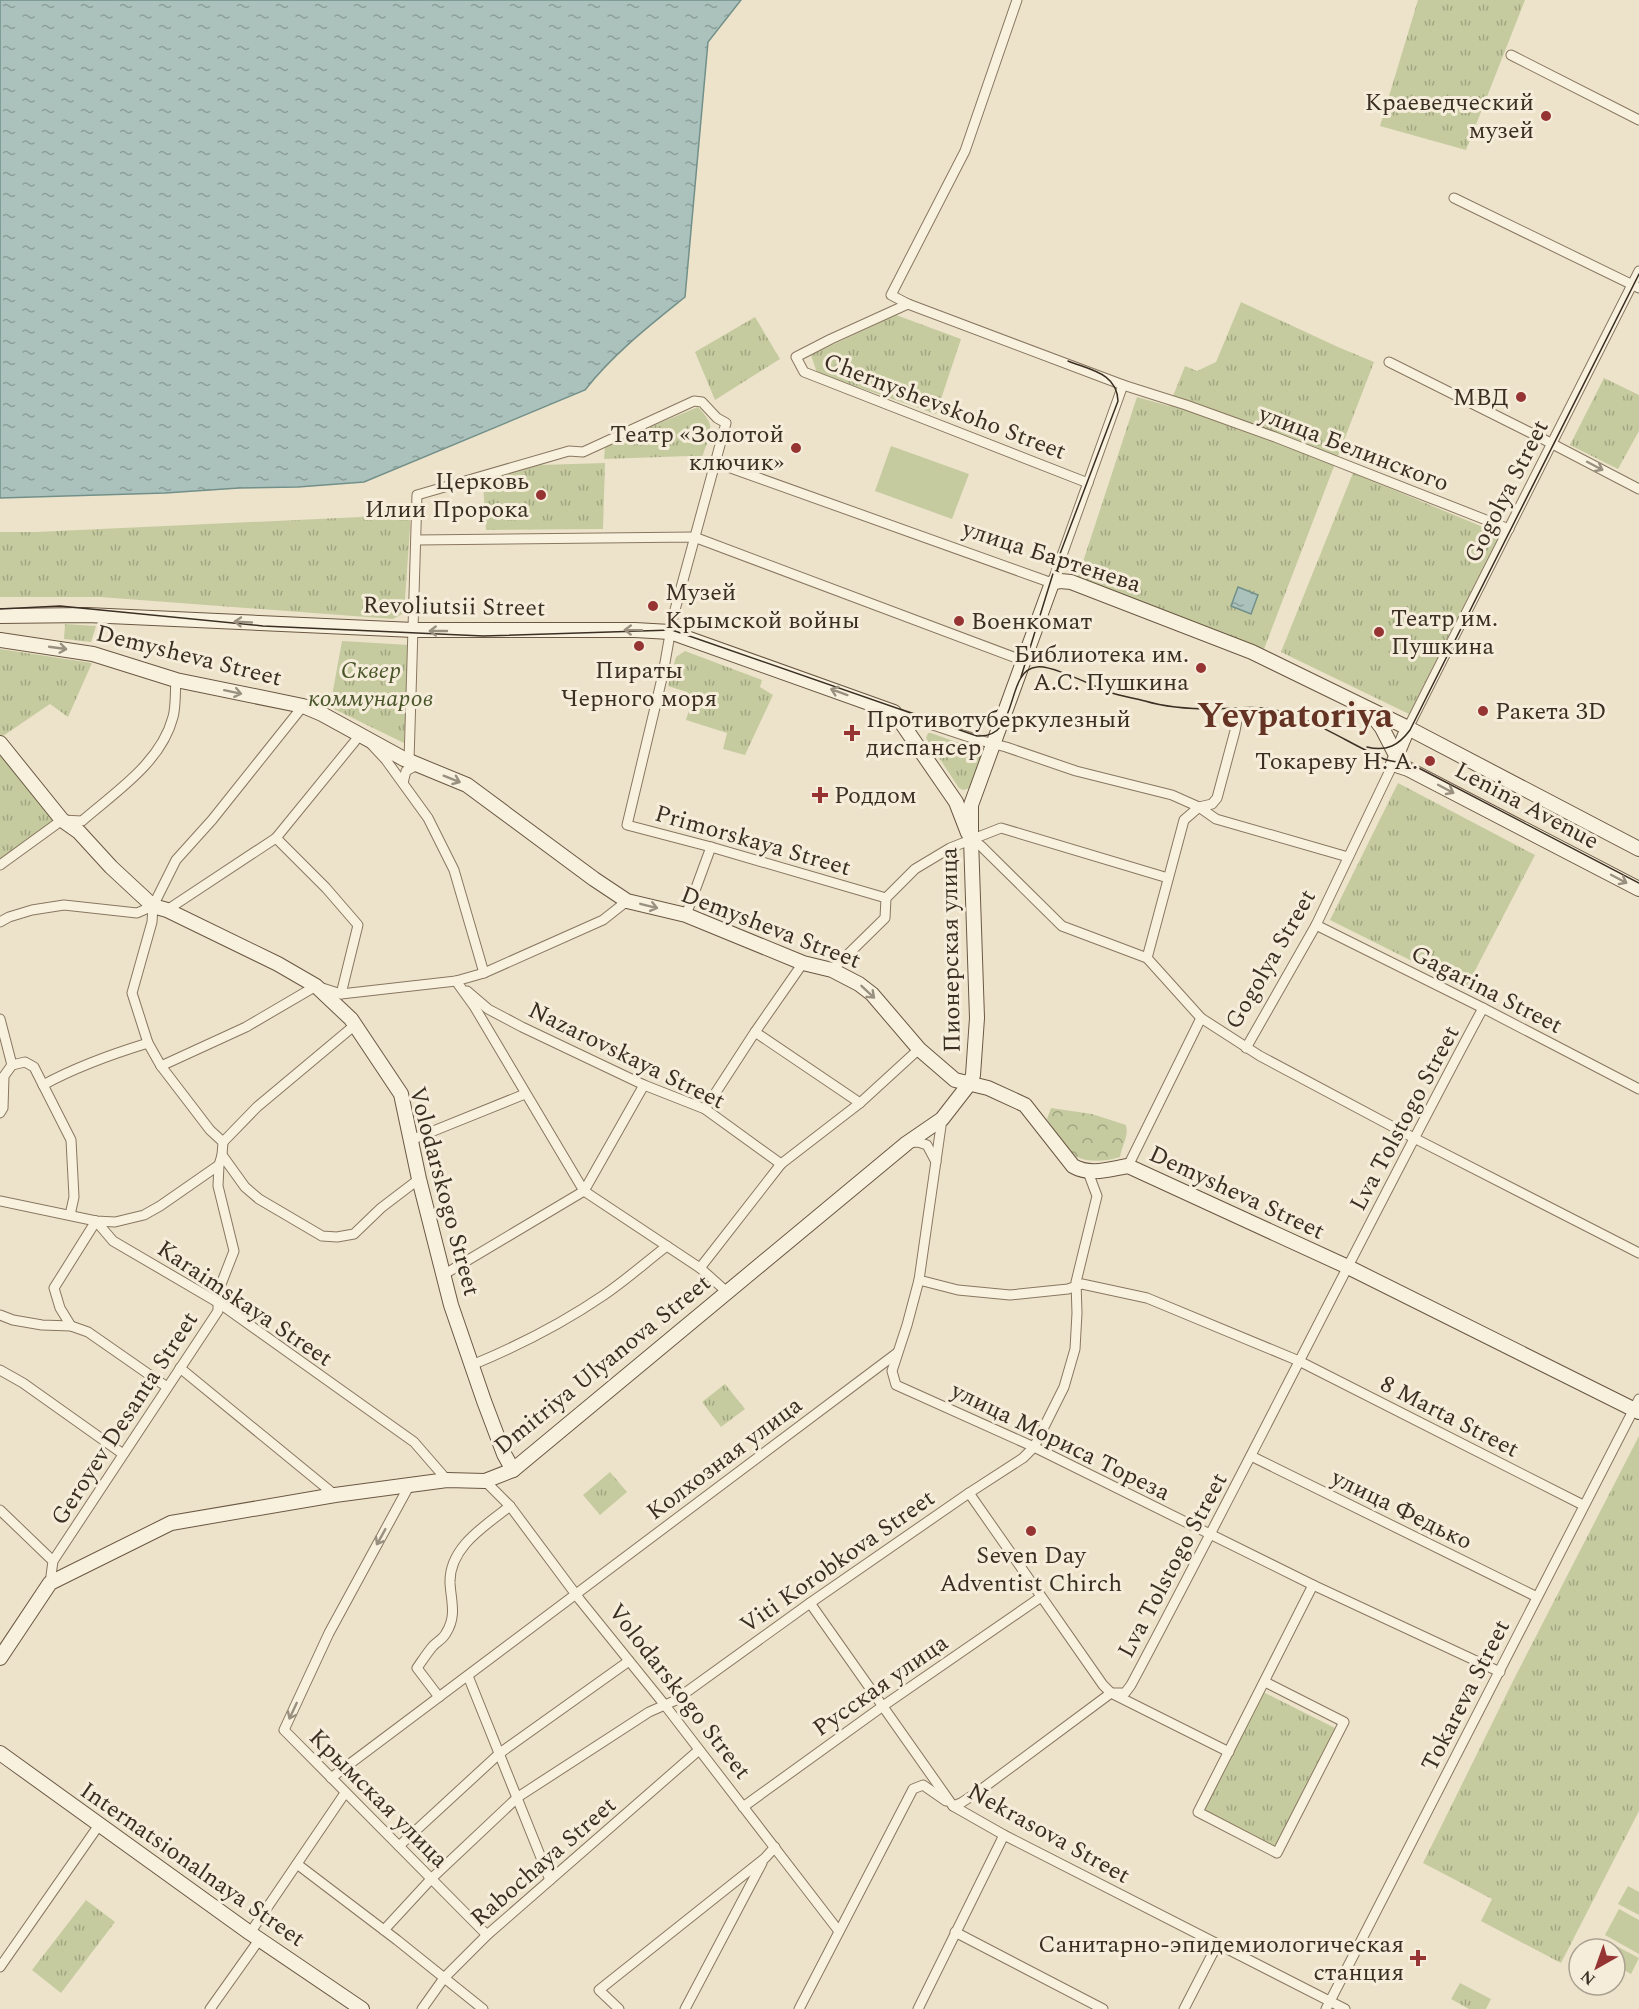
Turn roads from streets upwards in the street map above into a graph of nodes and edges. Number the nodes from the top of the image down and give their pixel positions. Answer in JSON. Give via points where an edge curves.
{"nodes":[{"id":1,"x":1017,"y":0,"type":"edge"},
{"id":2,"x":1511,"y":55,"type":"dead end"},
{"id":3,"x":1639,"y":120,"type":"edge"},
{"id":4,"x":1454,"y":198,"type":"dead end"},
{"id":5,"x":1639,"y":271,"type":"edge"},
{"id":6,"x":1636,"y":286,"type":"edge"},
{"id":7,"x":908,"y":304,"type":"junction"},
{"id":8,"x":1389,"y":363,"type":"dead end"},
{"id":9,"x":1123,"y":385,"type":"junction"},
{"id":10,"x":1552,"y":443,"type":"junction"},
{"id":11,"x":714,"y":462,"type":"junction"},
{"id":12,"x":1088,"y":483,"type":"junction"},
{"id":13,"x":1639,"y":489,"type":"edge"},
{"id":14,"x":1509,"y":529,"type":"junction"},
{"id":15,"x":694,"y":537,"type":"junction"},
{"id":16,"x":416,"y":540,"type":"junction"},
{"id":17,"x":1052,"y":583,"type":"junction"},
{"id":18,"x":0,"y":616,"type":"edge"},
{"id":19,"x":414,"y":630,"type":"junction"},
{"id":20,"x":670,"y":632,"type":"junction"},
{"id":21,"x":0,"y":640,"type":"edge"},
{"id":22,"x":1024,"y":661,"type":"junction"},
{"id":23,"x":176,"y":680,"type":"junction"},
{"id":24,"x":303,"y":706,"type":"junction"},
{"id":25,"x":1368,"y":709,"type":"junction"},
{"id":26,"x":894,"y":712,"type":"junction"},
{"id":27,"x":1235,"y":715,"type":"dead end"},
{"id":28,"x":1408,"y":728,"type":"junction"},
{"id":29,"x":362,"y":736,"type":"junction"},
{"id":30,"x":0,"y":743,"type":"edge"},
{"id":31,"x":993,"y":745,"type":"junction"},
{"id":32,"x":1395,"y":761,"type":"junction"},
{"id":33,"x":413,"y":763,"type":"junction"},
{"id":34,"x":403,"y":783,"type":"junction"},
{"id":35,"x":956,"y":802,"type":"junction"},
{"id":36,"x":971,"y":805,"type":"junction"},
{"id":37,"x":1199,"y":807,"type":"junction"},
{"id":38,"x":62,"y":820,"type":"junction"},
{"id":39,"x":276,"y":838,"type":"junction"},
{"id":40,"x":971,"y":839,"type":"junction"},
{"id":41,"x":711,"y":847,"type":"junction"},
{"id":42,"x":1639,"y":849,"type":"edge"},
{"id":43,"x":1348,"y":857,"type":"junction"},
{"id":44,"x":0,"y":865,"type":"edge"},
{"id":45,"x":1168,"y":878,"type":"junction"},
{"id":46,"x":1639,"y":889,"type":"edge"},
{"id":47,"x":886,"y":898,"type":"junction"},
{"id":48,"x":627,"y":901,"type":"junction"},
{"id":49,"x":153,"y":906,"type":"junction"},
{"id":50,"x":167,"y":910,"type":"junction"},
{"id":51,"x":686,"y":915,"type":"junction"},
{"id":52,"x":0,"y":922,"type":"edge"},
{"id":53,"x":1316,"y":925,"type":"junction"},
{"id":54,"x":1147,"y":958,"type":"junction"},
{"id":55,"x":803,"y":963,"type":"junction"},
{"id":56,"x":832,"y":970,"type":"junction"},
{"id":57,"x":484,"y":973,"type":"junction"},
{"id":58,"x":456,"y":981,"type":"junction"},
{"id":59,"x":316,"y":986,"type":"junction"},
{"id":60,"x":341,"y":994,"type":"junction"},
{"id":61,"x":1483,"y":1008,"type":"junction"},
{"id":62,"x":1201,"y":1018,"type":"junction"},
{"id":63,"x":0,"y":1019,"type":"edge"},
{"id":64,"x":355,"y":1025,"type":"junction"},
{"id":65,"x":755,"y":1032,"type":"junction"},
{"id":66,"x":148,"y":1043,"type":"junction"},
{"id":67,"x":1246,"y":1048,"type":"junction"},
{"id":68,"x":920,"y":1049,"type":"junction"},
{"id":69,"x":12,"y":1065,"type":"junction"},
{"id":70,"x":161,"y":1066,"type":"junction"},
{"id":71,"x":970,"y":1083,"type":"junction"},
{"id":72,"x":43,"y":1085,"type":"junction"},
{"id":73,"x":644,"y":1085,"type":"junction"},
{"id":74,"x":1639,"y":1089,"type":"edge"},
{"id":75,"x":525,"y":1094,"type":"junction"},
{"id":76,"x":860,"y":1103,"type":"junction"},
{"id":77,"x":705,"y":1109,"type":"junction"},
{"id":78,"x":0,"y":1113,"type":"edge"},
{"id":79,"x":942,"y":1119,"type":"junction"},
{"id":80,"x":1413,"y":1138,"type":"junction"},
{"id":81,"x":411,"y":1140,"type":"junction"},
{"id":82,"x":223,"y":1142,"type":"junction"},
{"id":83,"x":907,"y":1143,"type":"junction"},
{"id":84,"x":222,"y":1155,"type":"junction"},
{"id":85,"x":782,"y":1164,"type":"junction"},
{"id":86,"x":936,"y":1164,"type":"junction"},
{"id":87,"x":219,"y":1166,"type":"junction"},
{"id":88,"x":1128,"y":1166,"type":"junction"},
{"id":89,"x":1088,"y":1172,"type":"junction"},
{"id":90,"x":419,"y":1179,"type":"junction"},
{"id":91,"x":584,"y":1191,"type":"junction"},
{"id":92,"x":0,"y":1201,"type":"edge"},
{"id":93,"x":69,"y":1215,"type":"junction"},
{"id":94,"x":96,"y":1221,"type":"junction"},
{"id":95,"x":667,"y":1246,"type":"junction"},
{"id":96,"x":1639,"y":1253,"type":"edge"},
{"id":97,"x":1348,"y":1267,"type":"junction"},
{"id":98,"x":700,"y":1268,"type":"junction"},
{"id":99,"x":443,"y":1275,"type":"junction"},
{"id":100,"x":919,"y":1280,"type":"junction"},
{"id":101,"x":1076,"y":1286,"type":"junction"},
{"id":102,"x":727,"y":1292,"type":"junction"},
{"id":103,"x":219,"y":1303,"type":"junction"},
{"id":104,"x":0,"y":1315,"type":"edge"},
{"id":105,"x":71,"y":1326,"type":"junction"},
{"id":106,"x":897,"y":1353,"type":"junction"},
{"id":107,"x":1299,"y":1361,"type":"junction"},
{"id":108,"x":472,"y":1365,"type":"junction"},
{"id":109,"x":180,"y":1368,"type":"junction"},
{"id":110,"x":0,"y":1370,"type":"edge"},
{"id":111,"x":167,"y":1386,"type":"junction"},
{"id":112,"x":1637,"y":1407,"type":"edge"},
{"id":113,"x":1034,"y":1447,"type":"junction"},
{"id":114,"x":123,"y":1454,"type":"junction"},
{"id":115,"x":1251,"y":1456,"type":"junction"},
{"id":116,"x":513,"y":1470,"type":"junction"},
{"id":117,"x":447,"y":1480,"type":"junction"},
{"id":118,"x":485,"y":1481,"type":"junction"},
{"id":119,"x":409,"y":1486,"type":"junction"},
{"id":120,"x":969,"y":1493,"type":"junction"},
{"id":121,"x":335,"y":1495,"type":"junction"},
{"id":122,"x":1583,"y":1505,"type":"junction"},
{"id":123,"x":510,"y":1506,"type":"junction"},
{"id":124,"x":0,"y":1510,"type":"edge"},
{"id":125,"x":1211,"y":1535,"type":"junction"},
{"id":126,"x":53,"y":1561,"type":"junction"},
{"id":127,"x":50,"y":1583,"type":"junction"},
{"id":128,"x":1313,"y":1585,"type":"junction"},
{"id":129,"x":576,"y":1595,"type":"junction"},
{"id":130,"x":1041,"y":1597,"type":"junction"},
{"id":131,"x":1536,"y":1597,"type":"junction"},
{"id":132,"x":810,"y":1603,"type":"junction"},
{"id":133,"x":0,"y":1658,"type":"edge"},
{"id":134,"x":629,"y":1661,"type":"junction"},
{"id":135,"x":1500,"y":1672,"type":"junction"},
{"id":136,"x":468,"y":1676,"type":"junction"},
{"id":137,"x":1265,"y":1682,"type":"junction"},
{"id":138,"x":1111,"y":1693,"type":"junction"},
{"id":139,"x":439,"y":1697,"type":"junction"},
{"id":140,"x":664,"y":1704,"type":"junction"},
{"id":141,"x":883,"y":1706,"type":"junction"},
{"id":142,"x":699,"y":1750,"type":"junction"},
{"id":143,"x":1229,"y":1752,"type":"junction"},
{"id":144,"x":0,"y":1753,"type":"edge"},
{"id":145,"x":500,"y":1753,"type":"junction"},
{"id":146,"x":331,"y":1778,"type":"junction"},
{"id":147,"x":345,"y":1793,"type":"junction"},
{"id":148,"x":518,"y":1797,"type":"junction"},
{"id":149,"x":953,"y":1806,"type":"junction"},
{"id":150,"x":743,"y":1807,"type":"junction"},
{"id":151,"x":99,"y":1825,"type":"junction"},
{"id":152,"x":1004,"y":1835,"type":"junction"},
{"id":153,"x":399,"y":1846,"type":"junction"},
{"id":154,"x":775,"y":1847,"type":"junction"},
{"id":155,"x":765,"y":1858,"type":"junction"},
{"id":156,"x":297,"y":1864,"type":"junction"},
{"id":157,"x":432,"y":1878,"type":"junction"},
{"id":158,"x":550,"y":1880,"type":"junction"},
{"id":159,"x":384,"y":1930,"type":"junction"},
{"id":160,"x":838,"y":1930,"type":"junction"},
{"id":161,"x":955,"y":1932,"type":"junction"},
{"id":162,"x":487,"y":1935,"type":"junction"},
{"id":163,"x":255,"y":1936,"type":"junction"},
{"id":164,"x":1217,"y":1945,"type":"junction"},
{"id":165,"x":0,"y":1967,"type":"edge"},
{"id":166,"x":444,"y":1978,"type":"junction"},
{"id":167,"x":1328,"y":2005,"type":"edge"},
{"id":168,"x":210,"y":2009,"type":"edge"},
{"id":169,"x":362,"y":2009,"type":"edge"},
{"id":170,"x":422,"y":2009,"type":"edge"},
{"id":171,"x":483,"y":2009,"type":"edge"},
{"id":172,"x":619,"y":2009,"type":"edge"},
{"id":173,"x":685,"y":2009,"type":"edge"},
{"id":174,"x":799,"y":2009,"type":"edge"},
{"id":175,"x":918,"y":2009,"type":"edge"},
{"id":176,"x":1103,"y":2009,"type":"edge"},
{"id":177,"x":1184,"y":2009,"type":"edge"},
{"id":178,"x":1345,"y":2009,"type":"edge"}],
"edges":[{"from":1,"to":7,"type":"street","via":[[965,151],[891,295]]},
{"from":2,"to":3,"type":"street"},
{"from":4,"to":6,"type":"street"},
{"from":5,"to":6,"type":"street","name":"Gogolya Street"},
{"from":6,"to":10,"type":"street","name":"Gogolya Street"},
{"from":7,"to":9,"type":"street"},
{"from":7,"to":12,"type":"street","name":"Chernyshevskoho Street","via":[[796,357],[804,372]]},
{"from":8,"to":10,"type":"street"},
{"from":9,"to":12,"type":"street"},
{"from":9,"to":14,"type":"street","name":"улица Белинского","via":[[1348,465]]},
{"from":10,"to":13,"type":"street","one_way":true},
{"from":10,"to":14,"type":"street","name":"Gogolya Street"},
{"from":11,"to":15,"type":"street","name":"Primorskaya Street"},
{"from":11,"to":16,"type":"street","name":"Primorskaya Street","via":[[726,423],[702,402],[694,401],[583,452],[569,451],[417,495]]},
{"from":11,"to":17,"type":"street","name":"улица Бартенева"},
{"from":12,"to":17,"type":"street"},
{"from":14,"to":28,"type":"street","name":"Gogolya Street"},
{"from":15,"to":16,"type":"street"},
{"from":15,"to":20,"type":"street","name":"Primorskaya Street"},
{"from":15,"to":22,"type":"street"},
{"from":16,"to":19,"type":"street"},
{"from":17,"to":22,"type":"street","name":"Пионерская улица"},
{"from":17,"to":25,"type":"street","name":"улица Бартенева","via":[[1071,582],[1227,642]]},
{"from":19,"to":18,"type":"street","name":"Revoliutsii Street","one_way":true,"via":[[87,615]]},
{"from":20,"to":19,"type":"street","name":"Revoliutsii Street","one_way":true},
{"from":19,"to":33,"type":"street"},
{"from":26,"to":20,"type":"street","name":"Revoliutsii Street","one_way":true},
{"from":20,"to":41,"type":"street","name":"Primorskaya Street","via":[[627,825]]},
{"from":21,"to":23,"type":"street","name":"Demysheva Street","one_way":true,"via":[[93,654]]},
{"from":22,"to":31,"type":"street","name":"Пионерская улица"},
{"from":23,"to":24,"type":"street","name":"Demysheva Street","one_way":true},
{"from":23,"to":38,"type":"street","via":[[173,717],[163,741],[146,765],[82,821]]},
{"from":24,"to":29,"type":"street","name":"Demysheva Street"},
{"from":24,"to":49,"type":"street","via":[[176,860]]},
{"from":25,"to":28,"type":"street","name":"улица Бартенева"},
{"from":25,"to":32,"type":"street","via":[[1382,728]]},
{"from":26,"to":31,"type":"street"},
{"from":26,"to":35,"type":"street"},
{"from":27,"to":37,"type":"street","via":[[1236,731],[1217,798],[1212,804]]},
{"from":28,"to":32,"type":"street"},
{"from":28,"to":42,"type":"street","name":"Lenina Avenue"},
{"from":29,"to":33,"type":"street","name":"Demysheva Street"},
{"from":29,"to":34,"type":"street"},
{"from":29,"to":39,"type":"street"},
{"from":30,"to":38,"type":"street","name":"Volodarskogo Street"},
{"from":31,"to":36,"type":"street","name":"Пионерская улица"},
{"from":31,"to":37,"type":"street","via":[[1172,795]]},
{"from":32,"to":43,"type":"street","name":"Gogolya Street"},
{"from":32,"to":46,"type":"street","name":"Lenina Avenue","one_way":true},
{"from":33,"to":34,"type":"street"},
{"from":33,"to":48,"type":"street","name":"Demysheva Street","one_way":true,"via":[[467,785]]},
{"from":34,"to":57,"type":"street","via":[[428,818],[454,870]]},
{"from":35,"to":36,"type":"street"},
{"from":35,"to":40,"type":"street"},
{"from":36,"to":40,"type":"street","name":"Пионерская улица"},
{"from":37,"to":43,"type":"street","via":[[1216,819]]},
{"from":37,"to":45,"type":"street","via":[[1184,820]]},
{"from":38,"to":44,"type":"street"},
{"from":38,"to":49,"type":"street","name":"Volodarskogo Street"},
{"from":39,"to":50,"type":"street"},
{"from":39,"to":60,"type":"street","via":[[358,925]]},
{"from":40,"to":45,"type":"street","via":[[1001,828]]},
{"from":40,"to":47,"type":"street","via":[[915,869]]},
{"from":40,"to":54,"type":"street","via":[[1062,926]]},
{"from":40,"to":71,"type":"street","name":"Пионерская улица","via":[[977,1018]]},
{"from":41,"to":47,"type":"street","name":"Primorskaya Street"},
{"from":41,"to":51,"type":"street"},
{"from":43,"to":53,"type":"street","name":"Gogolya Street"},
{"from":45,"to":54,"type":"street"},
{"from":47,"to":56,"type":"street","via":[[885,918]]},
{"from":48,"to":51,"type":"street","name":"Demysheva Street","one_way":true},
{"from":48,"to":57,"type":"street","via":[[603,920]]},
{"from":49,"to":50,"type":"street","name":"Volodarskogo Street"},
{"from":49,"to":52,"type":"street","via":[[137,913],[64,906],[32,910]]},
{"from":49,"to":66,"type":"street","via":[[132,993]]},
{"from":50,"to":59,"type":"street","name":"Volodarskogo Street"},
{"from":51,"to":55,"type":"street","name":"Demysheva Street"},
{"from":53,"to":61,"type":"street","name":"Gagarina Street"},
{"from":53,"to":67,"type":"street","name":"Gogolya Street"},
{"from":54,"to":62,"type":"street"},
{"from":55,"to":56,"type":"street","name":"Demysheva Street"},
{"from":55,"to":65,"type":"street"},
{"from":56,"to":68,"type":"street","name":"Demysheva Street","one_way":true,"via":[[872,994]]},
{"from":57,"to":58,"type":"street"},
{"from":58,"to":60,"type":"street"},
{"from":58,"to":73,"type":"street","name":"Nazarovskaya Street","via":[[488,1009]]},
{"from":58,"to":75,"type":"street"},
{"from":59,"to":60,"type":"street"},
{"from":59,"to":64,"type":"street","name":"Volodarskogo Street"},
{"from":59,"to":70,"type":"street","via":[[246,1027]]},
{"from":61,"to":74,"type":"street","name":"Gagarina Street"},
{"from":61,"to":80,"type":"street","name":"Lva Tolstogo Street"},
{"from":62,"to":67,"type":"street","name":"Gogolya Street"},
{"from":62,"to":88,"type":"street","name":"Gogolya Street"},
{"from":63,"to":69,"type":"street"},
{"from":64,"to":81,"type":"street","name":"Volodarskogo Street","via":[[401,1094]]},
{"from":64,"to":82,"type":"street","via":[[257,1107]]},
{"from":65,"to":76,"type":"street"},
{"from":65,"to":77,"type":"street"},
{"from":66,"to":70,"type":"street"},
{"from":66,"to":72,"type":"street"},
{"from":67,"to":80,"type":"street"},
{"from":68,"to":71,"type":"street","name":"Demysheva Street","via":[[955,1080]]},
{"from":68,"to":76,"type":"street"},
{"from":69,"to":72,"type":"street","via":[[25,1062],[34,1067]]},
{"from":69,"to":78,"type":"street","via":[[4,1076]]},
{"from":70,"to":82,"type":"street"},
{"from":71,"to":79,"type":"street","name":"Пионерская улица"},
{"from":71,"to":89,"type":"street","name":"Demysheva Street","via":[[1025,1105],[1073,1166]]},
{"from":72,"to":93,"type":"street","via":[[73,1145],[74,1197]]},
{"from":73,"to":77,"type":"street","name":"Nazarovskaya Street"},
{"from":73,"to":91,"type":"street"},
{"from":75,"to":81,"type":"street"},
{"from":75,"to":91,"type":"street"},
{"from":76,"to":85,"type":"street"},
{"from":77,"to":85,"type":"street","name":"Nazarovskaya Street"},
{"from":79,"to":83,"type":"street","name":"Dmitriya Ulyanova Street"},
{"from":79,"to":86,"type":"street"},
{"from":80,"to":96,"type":"street"},
{"from":80,"to":97,"type":"street","name":"Lva Tolstogo Street"},
{"from":81,"to":90,"type":"street","name":"Volodarskogo Street"},
{"from":82,"to":84,"type":"street","name":"Geroyev Desanta Street"},
{"from":83,"to":86,"type":"street","via":[[927,1145]]},
{"from":83,"to":102,"type":"street","name":"Dmitriya Ulyanova Street"},
{"from":84,"to":87,"type":"street","name":"Geroyev Desanta Street"},
{"from":84,"to":90,"type":"street","via":[[259,1199],[322,1236],[354,1234]]},
{"from":85,"to":98,"type":"street"},
{"from":86,"to":100,"type":"street"},
{"from":87,"to":94,"type":"street","via":[[144,1215],[115,1222]]},
{"from":87,"to":103,"type":"street","name":"Geroyev Desanta Street","via":[[218,1186],[234,1251],[218,1292]]},
{"from":88,"to":89,"type":"street","name":"Demysheva Street"},
{"from":88,"to":97,"type":"street","name":"Demysheva Street"},
{"from":89,"to":101,"type":"street","name":"Viti Korobkova Street","via":[[1097,1196]]},
{"from":90,"to":99,"type":"street","name":"Volodarskogo Street"},
{"from":91,"to":95,"type":"street"},
{"from":91,"to":99,"type":"street"},
{"from":92,"to":93,"type":"street"},
{"from":93,"to":94,"type":"street"},
{"from":94,"to":103,"type":"street","name":"Karaimskaya Street","via":[[113,1240]]},
{"from":94,"to":105,"type":"street","via":[[54,1288]]},
{"from":95,"to":98,"type":"street"},
{"from":95,"to":108,"type":"street","via":[[554,1326]]},
{"from":97,"to":107,"type":"street","name":"Lva Tolstogo Street"},
{"from":97,"to":112,"type":"street","name":"Demysheva Street"},
{"from":98,"to":102,"type":"street"},
{"from":99,"to":108,"type":"street","name":"Volodarskogo Street"},
{"from":100,"to":101,"type":"street","name":"8 Marta Street","via":[[991,1294]]},
{"from":100,"to":106,"type":"street"},
{"from":101,"to":107,"type":"street","name":"8 Marta Street","via":[[1148,1298]]},
{"from":101,"to":113,"type":"street","name":"Viti Korobkova Street","via":[[1076,1349],[1064,1387]]},
{"from":102,"to":116,"type":"street","name":"Dmitriya Ulyanova Street"},
{"from":103,"to":109,"type":"street","name":"Geroyev Desanta Street","via":[[218,1311]]},
{"from":103,"to":117,"type":"street","name":"Karaimskaya Street","via":[[414,1442]]},
{"from":104,"to":105,"type":"street","via":[[42,1325]]},
{"from":105,"to":111,"type":"street","via":[[88,1332]]},
{"from":106,"to":113,"type":"street","name":"улица Мориса Тореза","via":[[892,1371],[896,1385]]},
{"from":106,"to":129,"type":"street","name":"Колхозная улица"},
{"from":107,"to":115,"type":"street","name":"Lva Tolstogo Street"},
{"from":107,"to":122,"type":"street","name":"8 Marta Street"},
{"from":108,"to":116,"type":"street","name":"Volodarskogo Street"},
{"from":109,"to":111,"type":"street","name":"Geroyev Desanta Street"},
{"from":109,"to":121,"type":"street"},
{"from":110,"to":114,"type":"street"},
{"from":111,"to":114,"type":"street","name":"Geroyev Desanta Street"},
{"from":112,"to":122,"type":"street","name":"Tokareva Street"},
{"from":113,"to":120,"type":"street","name":"Viti Korobkova Street"},
{"from":113,"to":125,"type":"street","name":"улица Мориса Тореза"},
{"from":114,"to":126,"type":"street","name":"Geroyev Desanta Street"},
{"from":115,"to":125,"type":"street","name":"Lva Tolstogo Street"},
{"from":115,"to":131,"type":"street","name":"улица Федько"},
{"from":116,"to":118,"type":"street","name":"Dmitriya Ulyanova Street"},
{"from":117,"to":118,"type":"street","name":"Dmitriya Ulyanova Street"},
{"from":117,"to":119,"type":"street","name":"Dmitriya Ulyanova Street"},
{"from":118,"to":123,"type":"street","name":"Volodarskogo Street"},
{"from":119,"to":121,"type":"street","name":"Dmitriya Ulyanova Street"},
{"from":119,"to":146,"type":"street","name":"Крымская улица","one_way":true,"via":[[329,1633],[284,1730]]},
{"from":120,"to":130,"type":"street"},
{"from":120,"to":132,"type":"street","name":"Viti Korobkova Street"},
{"from":121,"to":127,"type":"street","name":"Dmitriya Ulyanova Street","via":[[171,1523]]},
{"from":122,"to":131,"type":"street","name":"Tokareva Street"},
{"from":123,"to":129,"type":"street","name":"Volodarskogo Street"},
{"from":123,"to":139,"type":"street","via":[[463,1545],[453,1562],[450,1585],[454,1611],[446,1633],[417,1668]]},
{"from":124,"to":126,"type":"street"},
{"from":125,"to":128,"type":"street","name":"улица Мориса Тореза"},
{"from":125,"to":138,"type":"street","name":"Lva Tolstogo Street","via":[[1131,1685],[1125,1693]]},
{"from":126,"to":127,"type":"street"},
{"from":127,"to":133,"type":"street","name":"Dmitriya Ulyanova Street"},
{"from":128,"to":135,"type":"street","name":"улица Мориса Тореза"},
{"from":128,"to":137,"type":"street"},
{"from":129,"to":134,"type":"street","name":"Volodarskogo Street"},
{"from":129,"to":136,"type":"street","name":"Колхозная улица"},
{"from":130,"to":138,"type":"street"},
{"from":130,"to":141,"type":"street","name":"Русская улица"},
{"from":131,"to":135,"type":"street","name":"Tokareva Street"},
{"from":132,"to":140,"type":"street","name":"Viti Korobkova Street","via":[[674,1701]]},
{"from":132,"to":141,"type":"street","name":"Nekrasova Street"},
{"from":134,"to":140,"type":"street","name":"Volodarskogo Street"},
{"from":134,"to":145,"type":"street"},
{"from":135,"to":167,"type":"street","name":"Tokareva Street"},
{"from":136,"to":139,"type":"street","name":"Колхозная улица"},
{"from":136,"to":145,"type":"street"},
{"from":137,"to":143,"type":"street"},
{"from":137,"to":143,"type":"street","via":[[1344,1722],[1277,1853],[1198,1812]]},
{"from":138,"to":143,"type":"street"},
{"from":138,"to":149,"type":"street","name":"Lva Tolstogo Street"},
{"from":139,"to":146,"type":"street","name":"Колхозная улица"},
{"from":140,"to":142,"type":"street","name":"Volodarskogo Street"},
{"from":140,"to":148,"type":"street","name":"Viti Korobkova Street"},
{"from":141,"to":149,"type":"street","name":"Nekrasova Street"},
{"from":141,"to":150,"type":"street","name":"Русская улица"},
{"from":142,"to":150,"type":"street","name":"Volodarskogo Street"},
{"from":142,"to":158,"type":"street","name":"Rabochaya Street"},
{"from":144,"to":151,"type":"street","name":"Internatsionalnaya Street"},
{"from":145,"to":148,"type":"street"},
{"from":145,"to":153,"type":"street"},
{"from":146,"to":147,"type":"street","name":"Крымская улица"},
{"from":147,"to":153,"type":"street","name":"Крымская улица"},
{"from":147,"to":156,"type":"street"},
{"from":148,"to":157,"type":"street","name":"Viti Korobkova Street"},
{"from":148,"to":158,"type":"street"},
{"from":149,"to":152,"type":"street","name":"Nekrasova Street"},
{"from":149,"to":160,"type":"street","via":[[923,1785],[913,1789]]},
{"from":150,"to":154,"type":"street","name":"Volodarskogo Street"},
{"from":151,"to":163,"type":"street","name":"Internatsionalnaya Street"},
{"from":151,"to":165,"type":"street"},
{"from":152,"to":161,"type":"street"},
{"from":152,"to":164,"type":"street","name":"Nekrasova Street"},
{"from":153,"to":157,"type":"street","name":"Крымская улица"},
{"from":154,"to":155,"type":"street"},
{"from":154,"to":160,"type":"street","name":"Volodarskogo Street"},
{"from":155,"to":172,"type":"street","via":[[599,1990]]},
{"from":155,"to":173,"type":"street"},
{"from":156,"to":159,"type":"street"},
{"from":156,"to":163,"type":"street"},
{"from":157,"to":159,"type":"street","name":"Viti Korobkova Street"},
{"from":157,"to":162,"type":"street","name":"Крымская улица"},
{"from":158,"to":162,"type":"street","name":"Rabochaya Street"},
{"from":159,"to":166,"type":"street"},
{"from":160,"to":174,"type":"street"},
{"from":161,"to":175,"type":"street"},
{"from":161,"to":176,"type":"street"},
{"from":162,"to":166,"type":"street","name":"Rabochaya Street"},
{"from":163,"to":168,"type":"street"},
{"from":163,"to":169,"type":"street","name":"Internatsionalnaya Street"},
{"from":164,"to":167,"type":"street","name":"Nekrasova Street"},
{"from":164,"to":177,"type":"street"},
{"from":166,"to":170,"type":"street","name":"Rabochaya Street"},
{"from":166,"to":171,"type":"street"},
{"from":167,"to":178,"type":"street","name":"Nekrasova Street"}]}
